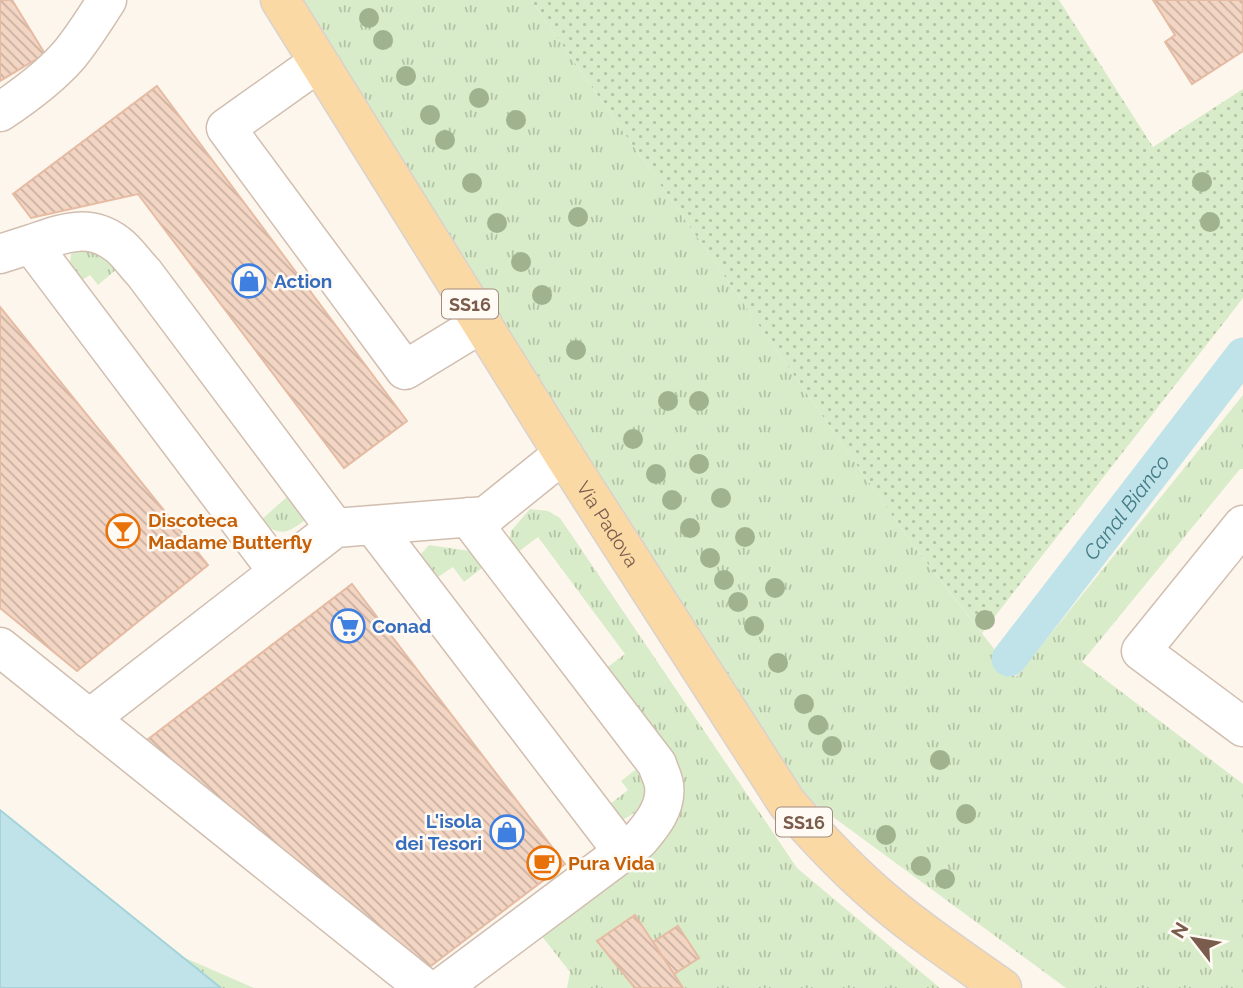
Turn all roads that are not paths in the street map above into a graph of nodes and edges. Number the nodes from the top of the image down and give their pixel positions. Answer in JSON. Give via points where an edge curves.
{"nodes":[{"id":1,"x":107,"y":0,"type":"edge"},
{"id":2,"x":280,"y":0,"type":"edge"},
{"id":3,"x":323,"y":69,"type":"junction"},
{"id":4,"x":0,"y":111,"type":"edge"},
{"id":5,"x":15,"y":249,"type":"edge"},
{"id":6,"x":482,"y":323,"type":"junction"},
{"id":7,"x":563,"y":454,"type":"junction"},
{"id":8,"x":468,"y":517,"type":"junction"},
{"id":9,"x":373,"y":525,"type":"junction"},
{"id":10,"x":1243,"y":525,"type":"edge"},
{"id":11,"x":335,"y":528,"type":"junction"},
{"id":12,"x":278,"y":572,"type":"junction"},
{"id":13,"x":0,"y":647,"type":"edge"},
{"id":14,"x":89,"y":719,"type":"junction"},
{"id":15,"x":1243,"y":727,"type":"edge"},
{"id":16,"x":623,"y":852,"type":"junction"},
{"id":17,"x":425,"y":988,"type":"edge"},
{"id":18,"x":441,"y":988,"type":"edge"},
{"id":19,"x":1002,"y":988,"type":"edge"}],
"edges":[{"from":1,"to":4,"type":"lane","via":[[68,55]]},
{"from":2,"to":3,"type":"main road","name":"Via Padova","number":"SS16"},
{"from":3,"to":6,"type":"main road","name":"Via Padova","number":"SS16"},
{"from":3,"to":6,"type":"lane","via":[[309,69],[226,128],[405,370]]},
{"from":5,"to":11,"type":"lane","via":[[64,233],[94,231],[118,244]]},
{"from":5,"to":12,"type":"lane"},
{"from":6,"to":7,"type":"main road","name":"Via Padova","number":"SS16"},
{"from":7,"to":8,"type":"lane","via":[[486,516]]},
{"from":7,"to":19,"type":"main road","name":"Via Padova","number":"SS16","via":[[787,803],[871,890]]},
{"from":8,"to":9,"type":"lane"},
{"from":8,"to":16,"type":"lane","via":[[657,764],[664,786],[663,804],[639,840]]},
{"from":9,"to":11,"type":"lane"},
{"from":9,"to":16,"type":"lane"},
{"from":10,"to":15,"type":"lane","via":[[1141,651]]},
{"from":11,"to":12,"type":"lane"},
{"from":12,"to":14,"type":"lane"},
{"from":13,"to":14,"type":"lane"},
{"from":14,"to":17,"type":"lane"},
{"from":16,"to":18,"type":"lane"}]}
